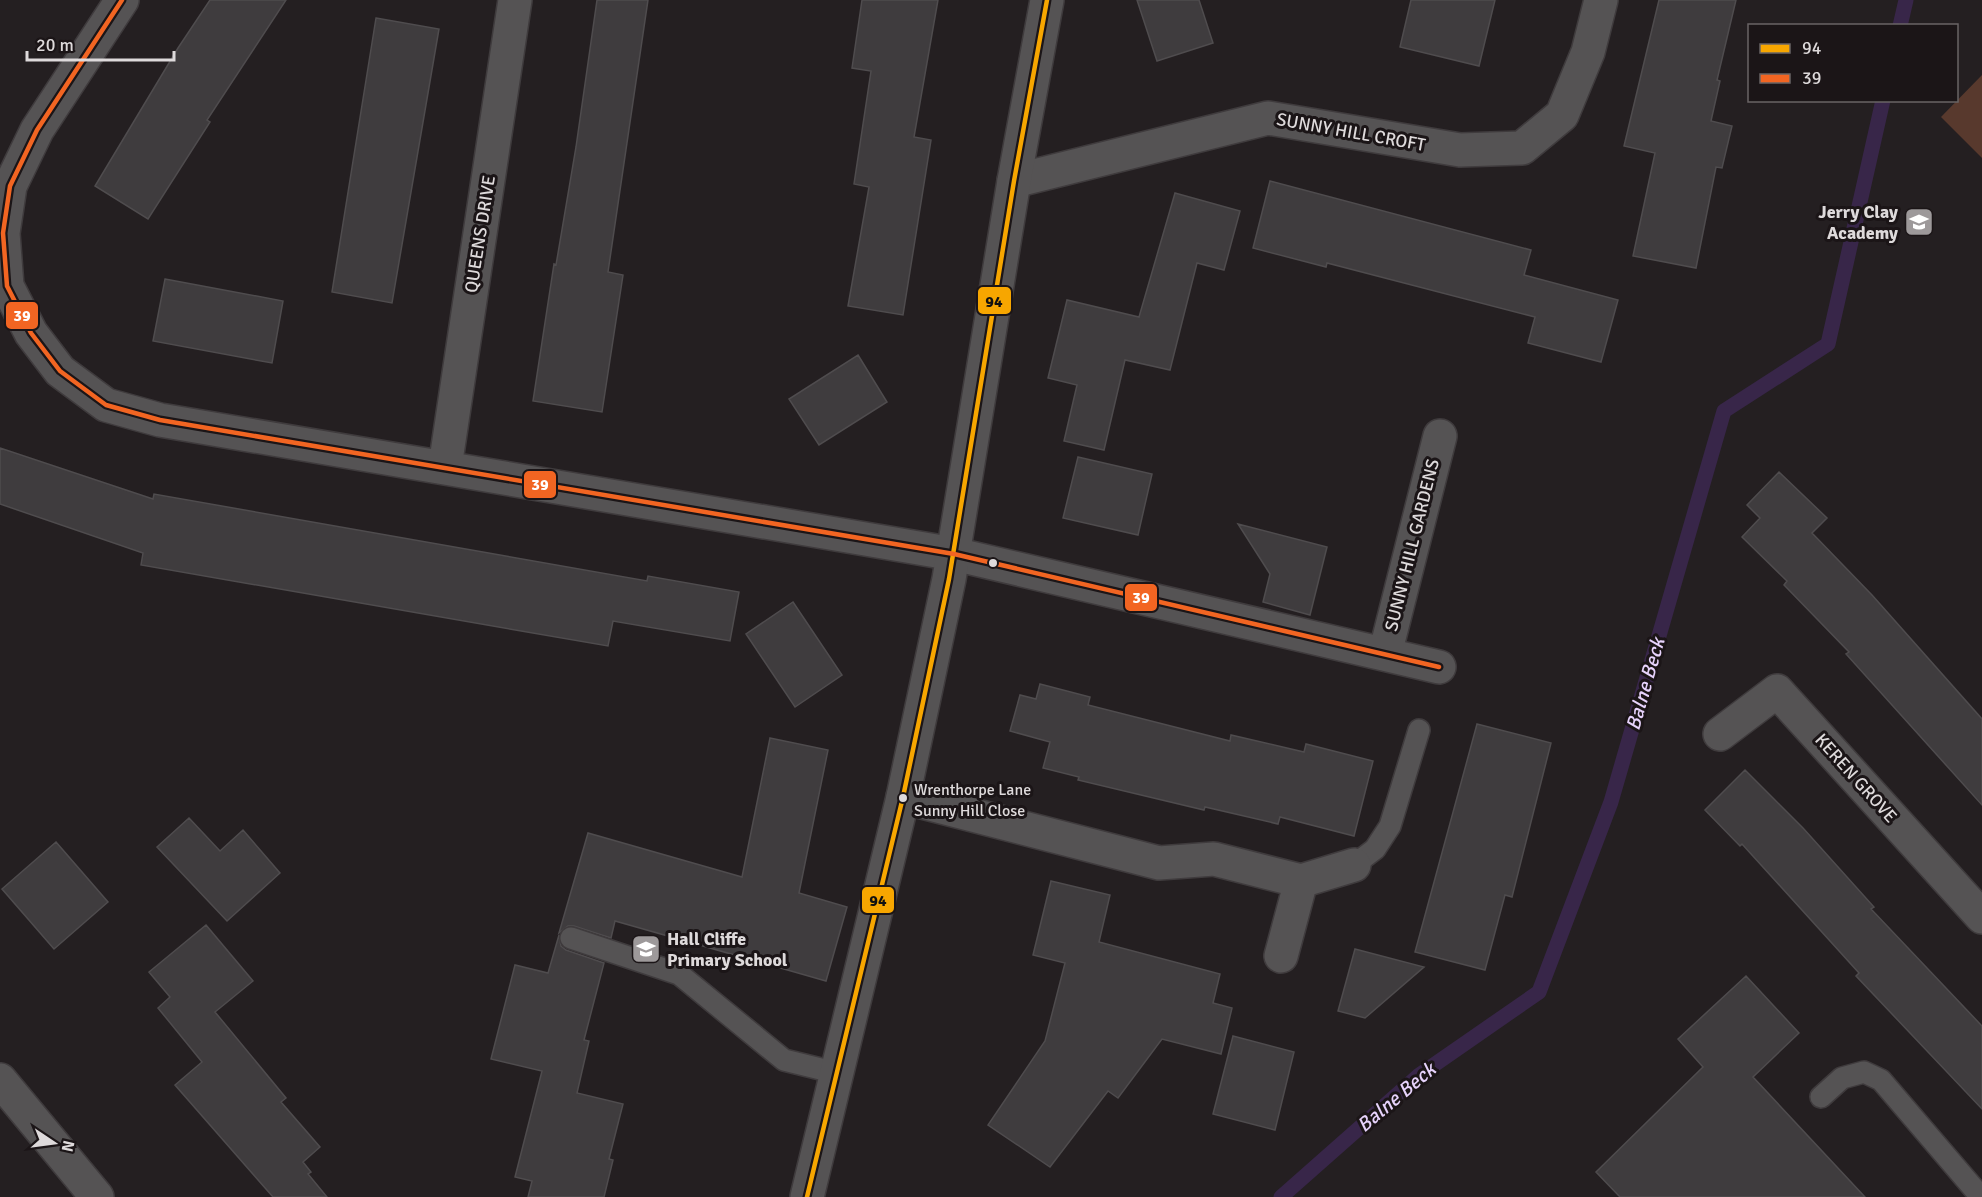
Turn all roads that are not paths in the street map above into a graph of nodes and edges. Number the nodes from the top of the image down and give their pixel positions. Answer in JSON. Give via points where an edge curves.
{"nodes":[{"id":1,"x":122,"y":0,"type":"edge"},
{"id":2,"x":515,"y":0,"type":"edge"},
{"id":3,"x":1047,"y":0,"type":"edge"},
{"id":4,"x":1601,"y":0,"type":"edge"},
{"id":5,"x":1014,"y":181,"type":"junction"},
{"id":6,"x":1440,"y":436,"type":"dead end"},
{"id":7,"x":445,"y":467,"type":"junction"},
{"id":8,"x":954,"y":554,"type":"junction"},
{"id":9,"x":1384,"y":654,"type":"junction"},
{"id":10,"x":1439,"y":667,"type":"dead end"},
{"id":11,"x":1419,"y":730,"type":"dead end"},
{"id":12,"x":1720,"y":734,"type":"dead end"},
{"id":13,"x":903,"y":797,"type":"junction"},
{"id":14,"x":1354,"y":865,"type":"joint"},
{"id":15,"x":1301,"y":881,"type":"junction"},
{"id":16,"x":1982,"y":917,"type":"edge"},
{"id":17,"x":571,"y":938,"type":"dead end"},
{"id":18,"x":1281,"y":956,"type":"dead end"},
{"id":19,"x":837,"y":1073,"type":"junction"},
{"id":20,"x":0,"y":1080,"type":"edge"},
{"id":21,"x":1821,"y":1097,"type":"dead end"},
{"id":22,"x":97,"y":1197,"type":"edge"},
{"id":23,"x":807,"y":1197,"type":"edge"},
{"id":24,"x":1981,"y":1197,"type":"edge"}],
"edges":[{"from":1,"to":7,"type":"street","via":[[37,130],[10,186],[3,233],[7,286],[31,333],[60,371],[106,405],[160,420]]},
{"from":2,"to":7,"type":"street","name":"QUEENS DRIVE"},
{"from":3,"to":5,"type":"street"},
{"from":4,"to":5,"type":"street","name":"SUNNY HILL CROFT","via":[[1588,52],[1562,115],[1522,148],[1461,150],[1268,118]]},
{"from":5,"to":8,"type":"street"},
{"from":6,"to":9,"type":"street","name":"SUNNY HILL GARDENS"},
{"from":7,"to":8,"type":"street"},
{"from":8,"to":9,"type":"street","name":"SUNNY HILL GARDENS"},
{"from":8,"to":13,"type":"street"},
{"from":9,"to":10,"type":"street","name":"SUNNY HILL GARDENS"},
{"from":11,"to":14,"type":"lane","via":[[1390,826],[1375,849]]},
{"from":12,"to":16,"type":"street","name":"KEREN GROVE","via":[[1777,691]]},
{"from":13,"to":15,"type":"street","via":[[1159,863],[1214,859]]},
{"from":13,"to":19,"type":"street"},
{"from":14,"to":15,"type":"street"},
{"from":15,"to":18,"type":"street"},
{"from":17,"to":19,"type":"lane","via":[[679,974],[784,1060]]},
{"from":19,"to":23,"type":"street"},
{"from":20,"to":22,"type":"street"},
{"from":21,"to":24,"type":"lane","via":[[1842,1078],[1864,1072],[1881,1080]]}]}
